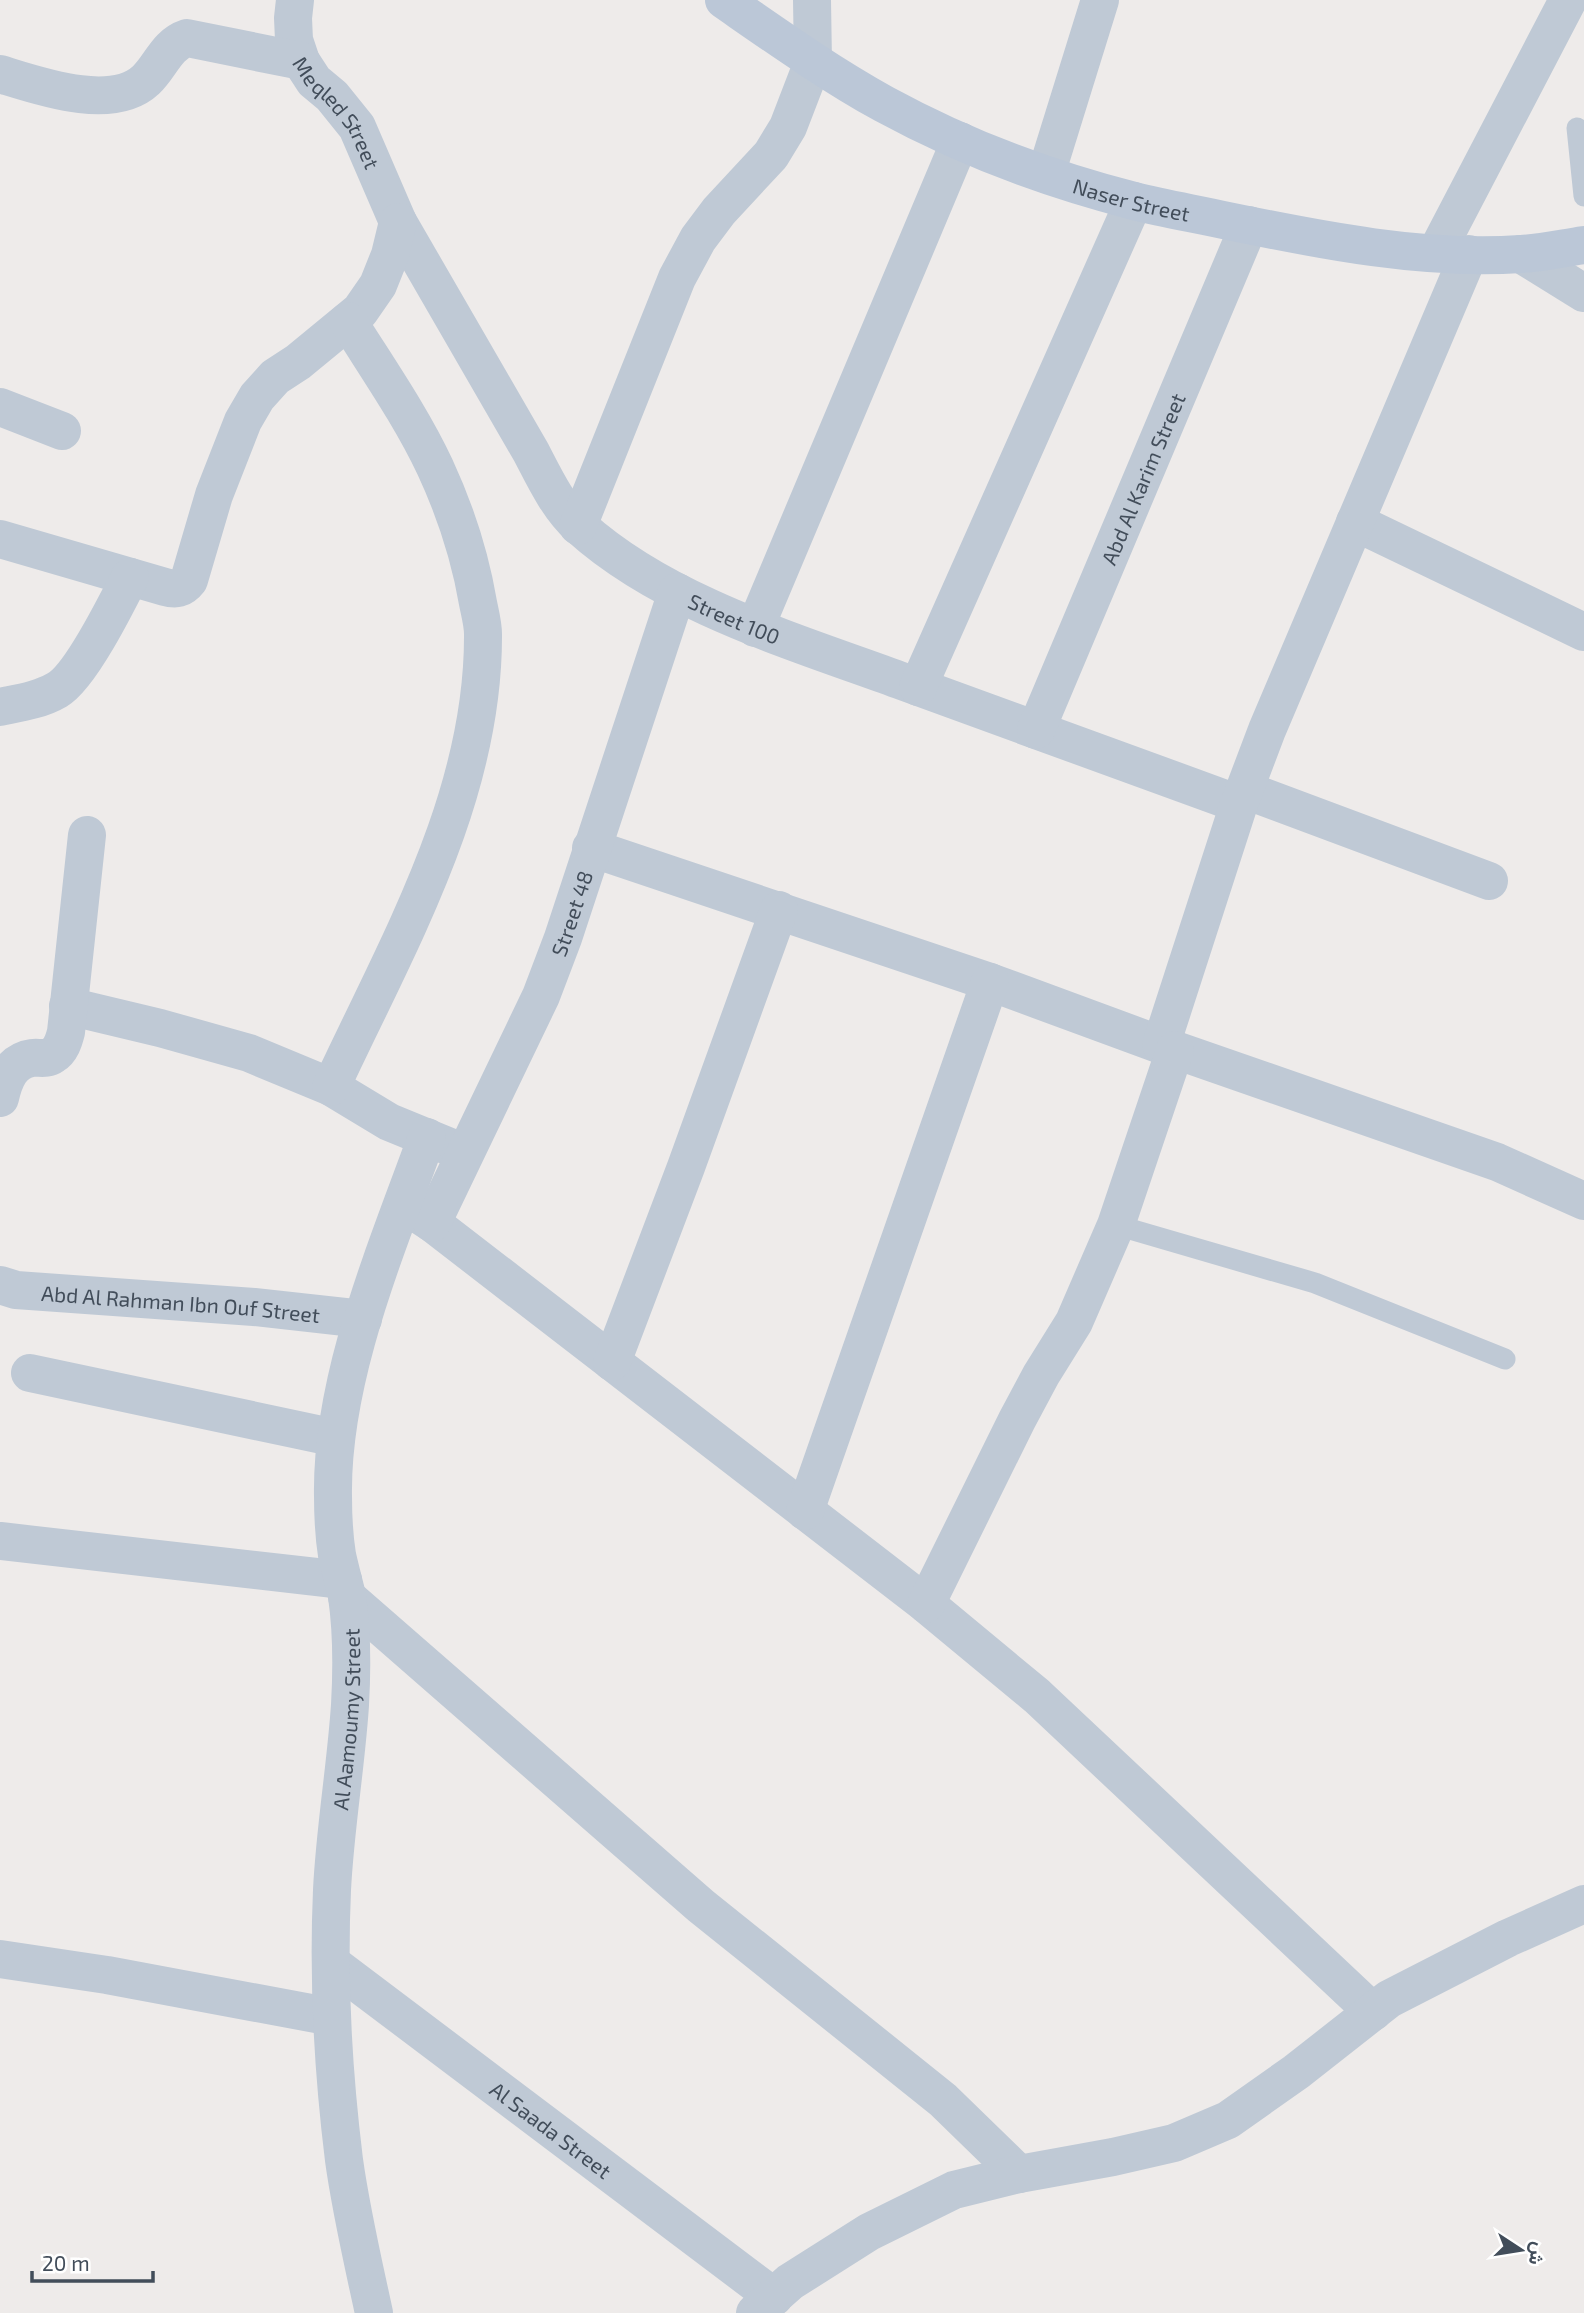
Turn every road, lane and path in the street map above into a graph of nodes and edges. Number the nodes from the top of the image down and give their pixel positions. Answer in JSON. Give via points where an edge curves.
{"nodes":[{"id":1,"x":295,"y":0,"type":"edge"},
{"id":2,"x":724,"y":0,"type":"edge"},
{"id":3,"x":812,"y":0,"type":"edge"},
{"id":4,"x":1100,"y":0,"type":"edge"},
{"id":5,"x":1568,"y":0,"type":"edge"},
{"id":6,"x":302,"y":61,"type":"junction"},
{"id":7,"x":813,"y":62,"type":"junction"},
{"id":8,"x":0,"y":74,"type":"edge"},
{"id":9,"x":1577,"y":128,"type":"dead end"},
{"id":10,"x":960,"y":141,"type":"junction"},
{"id":11,"x":1046,"y":174,"type":"junction"},
{"id":12,"x":1584,"y":196,"type":"edge"},
{"id":13,"x":1135,"y":201,"type":"junction"},
{"id":14,"x":398,"y":222,"type":"junction"},
{"id":15,"x":1248,"y":225,"type":"junction"},
{"id":16,"x":1584,"y":245,"type":"edge"},
{"id":17,"x":1452,"y":253,"type":"junction"},
{"id":18,"x":1521,"y":254,"type":"junction"},
{"id":19,"x":1584,"y":293,"type":"edge"},
{"id":20,"x":348,"y":321,"type":"junction"},
{"id":21,"x":0,"y":407,"type":"edge"},
{"id":22,"x":62,"y":431,"type":"dead end"},
{"id":23,"x":1355,"y":522,"type":"junction"},
{"id":24,"x":578,"y":526,"type":"junction"},
{"id":25,"x":0,"y":540,"type":"edge"},
{"id":26,"x":130,"y":578,"type":"junction"},
{"id":27,"x":677,"y":592,"type":"junction"},
{"id":28,"x":755,"y":628,"type":"junction"},
{"id":29,"x":1584,"y":632,"type":"edge"},
{"id":30,"x":918,"y":687,"type":"junction"},
{"id":31,"x":0,"y":708,"type":"edge"},
{"id":32,"x":1036,"y":730,"type":"junction"},
{"id":33,"x":1242,"y":797,"type":"junction"},
{"id":34,"x":87,"y":835,"type":"dead end"},
{"id":35,"x":592,"y":848,"type":"junction"},
{"id":36,"x":1489,"y":881,"type":"dead end"},
{"id":37,"x":779,"y":910,"type":"junction"},
{"id":38,"x":990,"y":982,"type":"junction"},
{"id":39,"x":68,"y":1006,"type":"junction"},
{"id":40,"x":1168,"y":1047,"type":"junction"},
{"id":41,"x":331,"y":1087,"type":"junction"},
{"id":42,"x":0,"y":1098,"type":"edge"},
{"id":43,"x":427,"y":1137,"type":"junction"},
{"id":44,"x":465,"y":1153,"type":"junction"},
{"id":45,"x":1584,"y":1201,"type":"edge"},
{"id":46,"x":417,"y":1213,"type":"junction"},
{"id":47,"x":1116,"y":1225,"type":"junction"},
{"id":48,"x":0,"y":1286,"type":"edge"},
{"id":49,"x":363,"y":1319,"type":"junction"},
{"id":50,"x":1505,"y":1359,"type":"dead end"},
{"id":51,"x":612,"y":1362,"type":"junction"},
{"id":52,"x":30,"y":1373,"type":"dead end"},
{"id":53,"x":335,"y":1437,"type":"junction"},
{"id":54,"x":805,"y":1511,"type":"junction"},
{"id":55,"x":0,"y":1541,"type":"edge"},
{"id":56,"x":345,"y":1588,"type":"junction"},
{"id":57,"x":926,"y":1604,"type":"junction"},
{"id":58,"x":1584,"y":1904,"type":"edge"},
{"id":59,"x":0,"y":1959,"type":"edge"},
{"id":60,"x":331,"y":1964,"type":"junction"},
{"id":61,"x":1373,"y":2012,"type":"junction"},
{"id":62,"x":332,"y":2017,"type":"junction"},
{"id":63,"x":1019,"y":2174,"type":"junction"},
{"id":64,"x":764,"y":2305,"type":"edge"},
{"id":65,"x":374,"y":2313,"type":"edge"}],
"edges":[{"from":1,"to":6,"type":"street","name":"Meqled Street","via":[[295,40]]},
{"from":2,"to":7,"type":"street","name":"Naser Street"},
{"from":3,"to":7,"type":"street"},
{"from":4,"to":11,"type":"street"},
{"from":5,"to":17,"type":"street"},
{"from":6,"to":8,"type":"street","via":[[187,38],[175,42],[146,81],[110,95],[91,96]]},
{"from":6,"to":14,"type":"street","name":"Meqled Street","via":[[314,81],[357,127]]},
{"from":7,"to":10,"type":"street","name":"Naser Street"},
{"from":7,"to":24,"type":"street","via":[[788,127],[771,155],[719,211],[677,278]]},
{"from":9,"to":12,"type":"lane"},
{"from":10,"to":11,"type":"street","name":"Naser Street"},
{"from":10,"to":28,"type":"street"},
{"from":11,"to":13,"type":"street","name":"Naser Street"},
{"from":13,"to":15,"type":"street","name":"Naser Street"},
{"from":13,"to":30,"type":"street"},
{"from":14,"to":20,"type":"street","via":[[378,285]]},
{"from":14,"to":24,"type":"street","name":"Street 100","via":[[551,491]]},
{"from":15,"to":17,"type":"street","name":"Naser Street","via":[[1313,239]]},
{"from":15,"to":32,"type":"street","name":"Abd Al Karim Street"},
{"from":16,"to":18,"type":"street","name":"Naser Street"},
{"from":17,"to":18,"type":"street","name":"Naser Street"},
{"from":17,"to":23,"type":"street"},
{"from":18,"to":19,"type":"street"},
{"from":20,"to":26,"type":"street","via":[[275,377],[257,397],[214,495],[189,580],[174,589]]},
{"from":20,"to":41,"type":"street","via":[[435,467],[466,548],[483,632],[479,700],[467,767],[447,832]]},
{"from":21,"to":22,"type":"street"},
{"from":23,"to":29,"type":"street"},
{"from":23,"to":33,"type":"street"},
{"from":24,"to":27,"type":"street","name":"Street 100"},
{"from":25,"to":26,"type":"street"},
{"from":26,"to":31,"type":"street","via":[[106,624],[59,690]]},
{"from":27,"to":28,"type":"street","name":"Street 100"},
{"from":27,"to":35,"type":"street","name":"Street 48"},
{"from":28,"to":30,"type":"street","name":"Street 100"},
{"from":30,"to":32,"type":"street","name":"Street 100"},
{"from":32,"to":33,"type":"street","name":"Street 100"},
{"from":33,"to":36,"type":"street","name":"Street 100"},
{"from":33,"to":40,"type":"street"},
{"from":34,"to":39,"type":"street"},
{"from":35,"to":37,"type":"street"},
{"from":35,"to":44,"type":"street","name":"Street 48","via":[[541,996]]},
{"from":37,"to":38,"type":"street"},
{"from":37,"to":51,"type":"street"},
{"from":38,"to":40,"type":"street"},
{"from":38,"to":54,"type":"street"},
{"from":39,"to":41,"type":"street","via":[[249,1053]]},
{"from":39,"to":42,"type":"street","via":[[62,1045],[54,1055],[18,1063],[8,1073]]},
{"from":40,"to":45,"type":"street","via":[[1497,1161]]},
{"from":40,"to":47,"type":"street"},
{"from":41,"to":43,"type":"street","via":[[389,1122]]},
{"from":43,"to":44,"type":"street"},
{"from":43,"to":46,"type":"street","name":"Al Aamoumy Street"},
{"from":44,"to":46,"type":"street","name":"Street 48"},
{"from":46,"to":49,"type":"street","name":"Al Aamoumy Street"},
{"from":46,"to":51,"type":"street"},
{"from":47,"to":50,"type":"lane","via":[[1315,1283]]},
{"from":47,"to":57,"type":"street","via":[[1074,1322],[1023,1409]]},
{"from":48,"to":49,"type":"street","name":"Abd Al Rahman Ibn Ouf Street"},
{"from":49,"to":53,"type":"street","name":"Al Aamoumy Street"},
{"from":51,"to":54,"type":"street"},
{"from":52,"to":53,"type":"street"},
{"from":53,"to":56,"type":"street","name":"Al Aamoumy Street","via":[[333,1496],[337,1554]]},
{"from":54,"to":57,"type":"street"},
{"from":55,"to":56,"type":"street"},
{"from":56,"to":60,"type":"street","name":"Al Aamoumy Street","via":[[350,1704],[337,1816]]},
{"from":56,"to":63,"type":"street","via":[[701,1906],[943,2100]]},
{"from":57,"to":61,"type":"street","via":[[1037,1696]]},
{"from":58,"to":61,"type":"street","via":[[1425,1980]]},
{"from":59,"to":62,"type":"street"},
{"from":60,"to":62,"type":"street","name":"Al Aamoumy Street"},
{"from":60,"to":64,"type":"street","name":"Al Saada Street"},
{"from":61,"to":63,"type":"street","via":[[1228,2120],[1174,2143]]},
{"from":62,"to":65,"type":"street","name":"Al Aamoumy Street","via":[[344,2161]]},
{"from":63,"to":64,"type":"street","via":[[954,2190],[918,2207],[790,2282]]}]}
